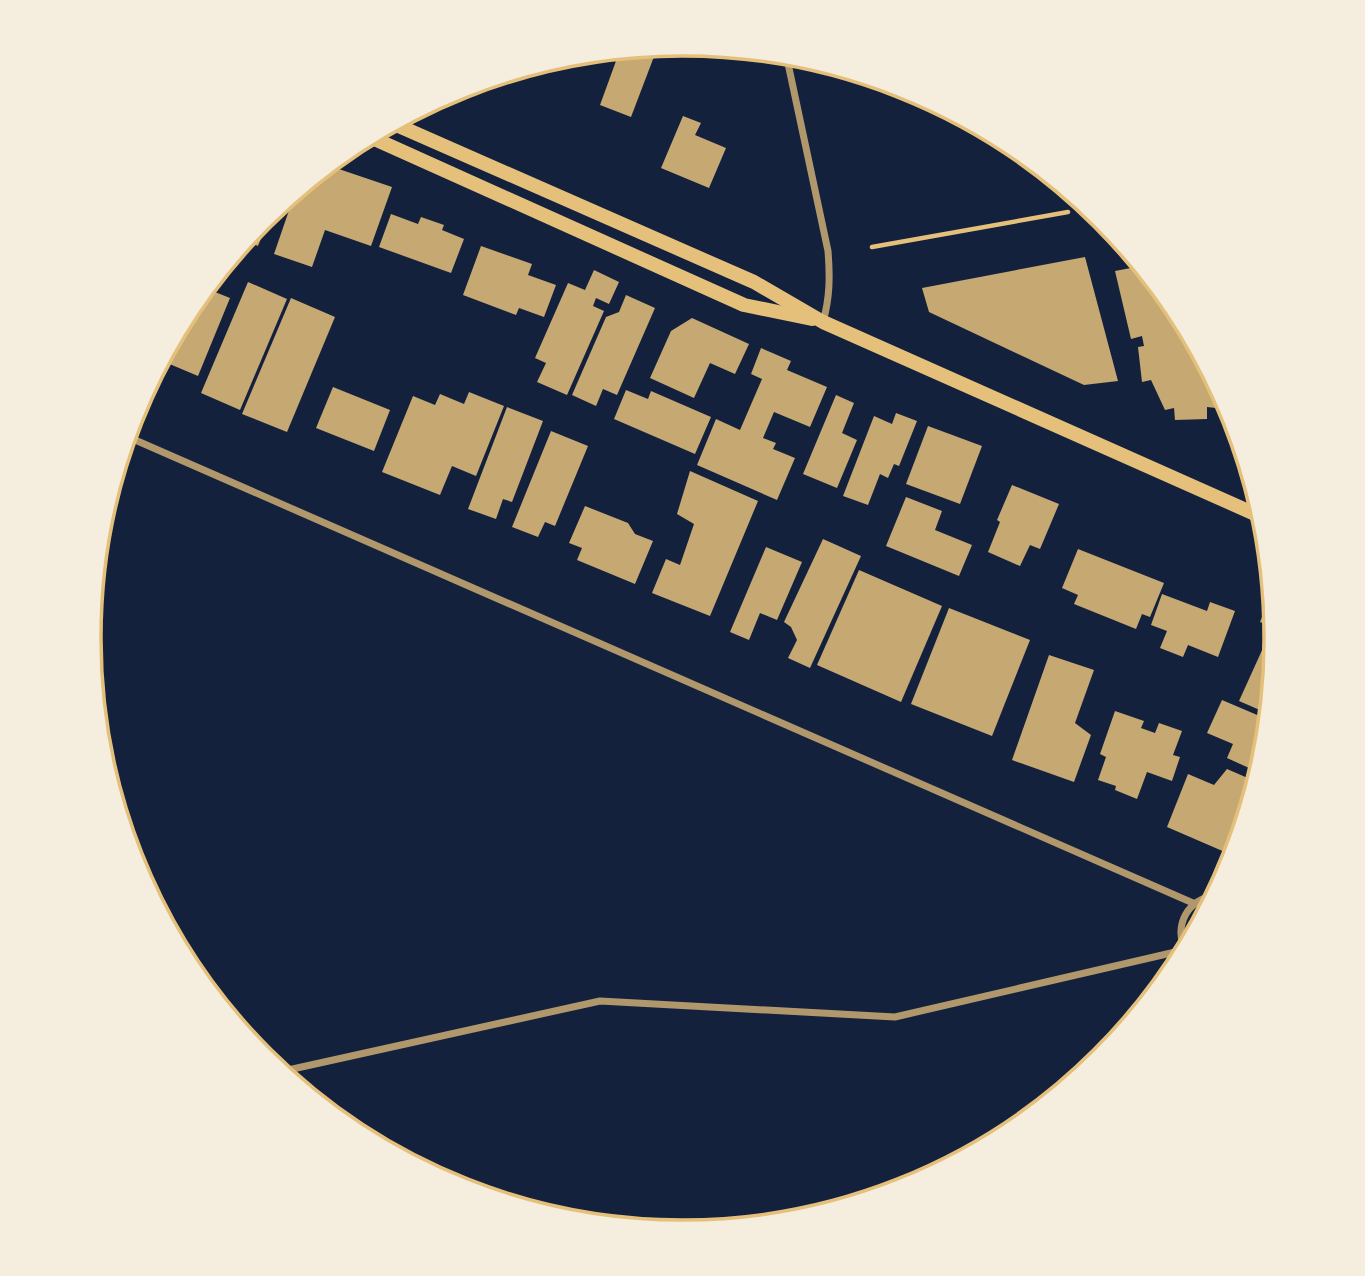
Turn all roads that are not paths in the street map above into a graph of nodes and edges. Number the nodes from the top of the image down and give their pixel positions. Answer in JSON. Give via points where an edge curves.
{"nodes":[{"id":1,"x":789,"y":66,"type":"edge"},
{"id":2,"x":404,"y":127,"type":"edge"},
{"id":3,"x":380,"y":141,"type":"edge"},
{"id":4,"x":823,"y":322,"type":"junction"},
{"id":5,"x":135,"y":440,"type":"edge"},
{"id":6,"x":1250,"y":512,"type":"edge"},
{"id":7,"x":1202,"y":898,"type":"edge"},
{"id":8,"x":1193,"y":903,"type":"junction"},
{"id":9,"x":1181,"y":939,"type":"edge"},
{"id":10,"x":1170,"y":954,"type":"edge"},
{"id":11,"x":292,"y":1069,"type":"edge"}],
"edges":[{"from":1,"to":4,"type":"street","via":[[828,251],[831,277]]},
{"from":2,"to":4,"type":"main road","via":[[754,282]]},
{"from":3,"to":4,"type":"main road","via":[[744,305]]},
{"from":4,"to":6,"type":"main road"},
{"from":5,"to":8,"type":"street"},
{"from":7,"to":8,"type":"street"},
{"from":8,"to":9,"type":"street","via":[[1185,913]]},
{"from":10,"to":11,"type":"street","via":[[895,1017],[600,1001]]}]}
